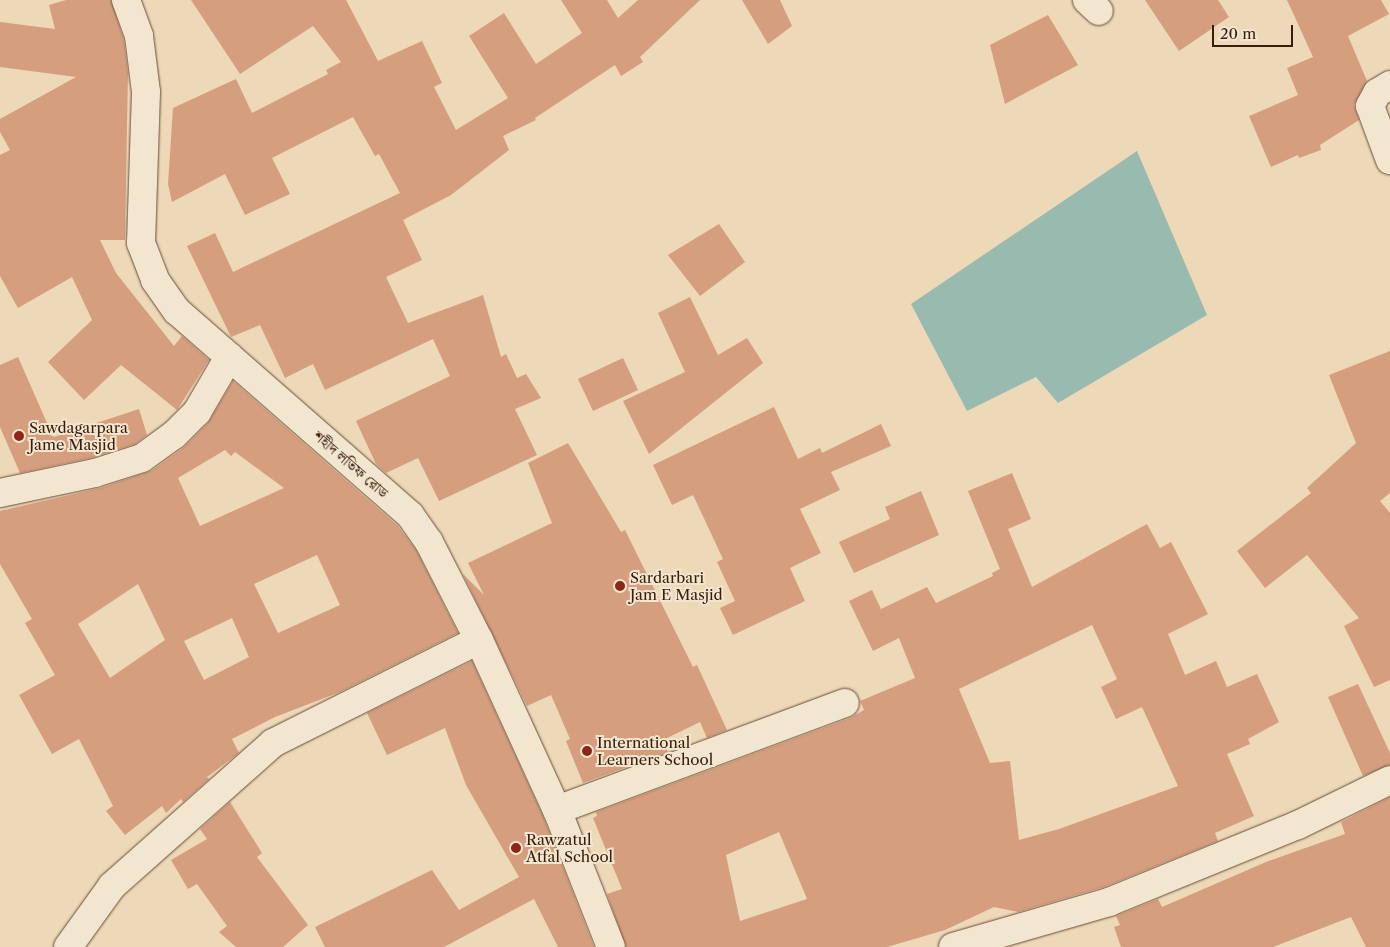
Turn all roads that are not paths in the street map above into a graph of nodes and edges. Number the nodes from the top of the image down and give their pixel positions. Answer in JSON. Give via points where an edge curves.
{"nodes":[{"id":1,"x":126,"y":0,"type":"edge"},
{"id":2,"x":1390,"y":85,"type":"edge"},
{"id":3,"x":1390,"y":160,"type":"edge"},
{"id":4,"x":229,"y":357,"type":"junction"},
{"id":5,"x":0,"y":493,"type":"edge"},
{"id":6,"x":479,"y":640,"type":"junction"},
{"id":7,"x":845,"y":703,"type":"dead end"},
{"id":8,"x":1390,"y":780,"type":"edge"},
{"id":9,"x":557,"y":810,"type":"junction"},
{"id":10,"x":68,"y":947,"type":"edge"},
{"id":11,"x":611,"y":947,"type":"edge"},
{"id":12,"x":953,"y":947,"type":"edge"}],
"edges":[{"from":1,"to":4,"type":"street","name":"শহীদ লতিফ রোড","via":[[139,36],[146,92],[141,243],[154,280],[177,311]]},
{"from":2,"to":3,"type":"street","via":[[1377,93],[1370,106]]},
{"from":4,"to":5,"type":"street","via":[[197,412],[174,435],[142,458],[94,473]]},
{"from":4,"to":6,"type":"street","name":"শহীদ লতিফ রোড","via":[[410,515],[429,542]]},
{"from":6,"to":9,"type":"street","name":"শহীদ লতিফ রোড"},
{"from":6,"to":10,"type":"street","via":[[273,743],[112,886]]},
{"from":7,"to":9,"type":"street"},
{"from":8,"to":12,"type":"street","via":[[1298,825],[1109,902]]},
{"from":9,"to":11,"type":"street","name":"শহীদ লতিফ রোড"}]}
